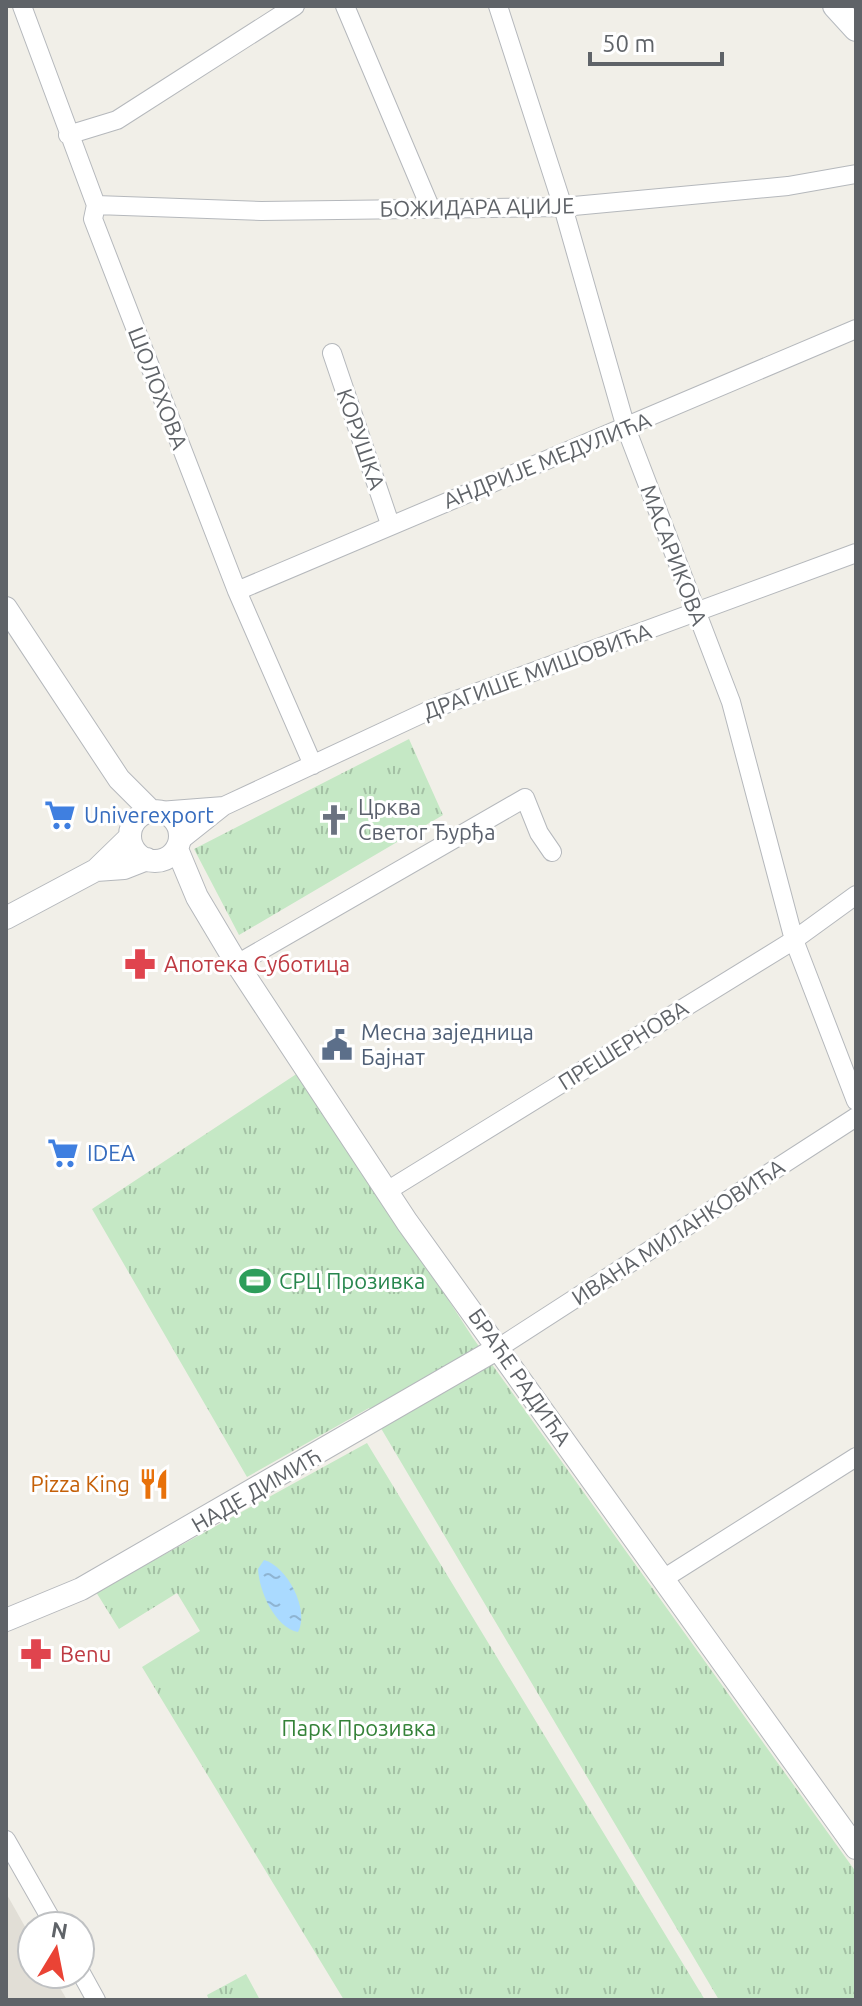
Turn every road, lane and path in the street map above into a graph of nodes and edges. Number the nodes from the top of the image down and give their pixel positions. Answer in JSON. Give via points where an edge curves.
{"nodes":[{"id":1,"x":22,"y":6,"type":"edge"},
{"id":2,"x":295,"y":6,"type":"edge"},
{"id":3,"x":345,"y":6,"type":"edge"},
{"id":4,"x":498,"y":6,"type":"edge"},
{"id":5,"x":835,"y":6,"type":"edge"},
{"id":6,"x":856,"y":29,"type":"edge"},
{"id":7,"x":68,"y":135,"type":"junction"},
{"id":8,"x":856,"y":174,"type":"edge"},
{"id":9,"x":96,"y":205,"type":"junction"},
{"id":10,"x":430,"y":207,"type":"junction"},
{"id":11,"x":563,"y":207,"type":"junction"},
{"id":12,"x":856,"y":329,"type":"edge"},
{"id":13,"x":332,"y":353,"type":"dead end"},
{"id":14,"x":626,"y":428,"type":"junction"},
{"id":15,"x":390,"y":524,"type":"junction"},
{"id":16,"x":856,"y":553,"type":"edge"},
{"id":17,"x":237,"y":591,"type":"junction"},
{"id":18,"x":6,"y":608,"type":"edge"},
{"id":19,"x":695,"y":612,"type":"junction"},
{"id":20,"x":313,"y":765,"type":"junction"},
{"id":21,"x":224,"y":806,"type":"junction"},
{"id":22,"x":144,"y":821,"type":"junction"},
{"id":23,"x":166,"y":852,"type":"junction"},
{"id":24,"x":552,"y":852,"type":"dead end"},
{"id":25,"x":96,"y":870,"type":"junction"},
{"id":26,"x":856,"y":895,"type":"edge"},
{"id":27,"x":6,"y":918,"type":"edge"},
{"id":28,"x":794,"y":940,"type":"junction"},
{"id":29,"x":237,"y":964,"type":"junction"},
{"id":30,"x":856,"y":1101,"type":"edge"},
{"id":31,"x":856,"y":1117,"type":"edge"},
{"id":32,"x":387,"y":1191,"type":"junction"},
{"id":33,"x":500,"y":1347,"type":"junction"},
{"id":34,"x":856,"y":1457,"type":"edge"},
{"id":35,"x":663,"y":1579,"type":"junction"},
{"id":36,"x":6,"y":1620,"type":"edge"},
{"id":37,"x":6,"y":1840,"type":"edge"},
{"id":38,"x":856,"y":1848,"type":"edge"},
{"id":39,"x":46,"y":1910,"type":"edge"}],
"edges":[{"from":1,"to":7,"type":"street","name":"ШОЛОХОВА"},
{"from":2,"to":7,"type":"street","via":[[117,120]]},
{"from":3,"to":10,"type":"street"},
{"from":4,"to":11,"type":"street","name":"МАСАРИКОВА"},
{"from":5,"to":6,"type":"main road"},
{"from":7,"to":9,"type":"street","name":"ШОЛОХОВА"},
{"from":8,"to":11,"type":"street","name":"БОЖИДАРА АЏИЈЕ","via":[[717,194]]},
{"from":9,"to":10,"type":"street","name":"БОЖИДАРА АЏИЈЕ","via":[[261,211]]},
{"from":9,"to":17,"type":"street","name":"ШОЛОХОВА","via":[[93,219]]},
{"from":10,"to":11,"type":"street","name":"БОЖИДАРА АЏИЈЕ"},
{"from":11,"to":14,"type":"street","name":"МАСАРИКОВА"},
{"from":12,"to":14,"type":"street","name":"АНДРИЈЕ МЕДУЛИЋА"},
{"from":13,"to":15,"type":"street","name":"КОРУШКА"},
{"from":14,"to":15,"type":"street","name":"АНДРИЈЕ МЕДУЛИЋА"},
{"from":14,"to":19,"type":"street","name":"МАСАРИКОВА"},
{"from":15,"to":17,"type":"street","name":"АНДРИЈЕ МЕДУЛИЋА"},
{"from":16,"to":19,"type":"street","name":"ДРАГИШЕ МИШОВИЋА"},
{"from":17,"to":20,"type":"street","name":"ШОЛОХОВА"},
{"from":18,"to":22,"type":"street"},
{"from":19,"to":20,"type":"street","name":"ДРАГИШЕ МИШОВИЋА","via":[[432,709]]},
{"from":19,"to":28,"type":"street","name":"МАСАРИКОВА","via":[[731,702]]},
{"from":20,"to":21,"type":"street","name":"ДРАГИШЕ МИШОВИЋА"},
{"from":21,"to":22,"type":"street","name":"ДРАГИШЕ МИШОВИЋА"},
{"from":21,"to":23,"type":"street","name":"ДРАГИШЕ МИШОВИЋА"},
{"from":22,"to":23,"type":"street","via":[[133,848]]},
{"from":22,"to":23,"type":"street","via":[[173,819]]},
{"from":22,"to":25,"type":"street"},
{"from":23,"to":25,"type":"street","via":[[124,868]]},
{"from":23,"to":29,"type":"street","name":"БРАЋЕ РАДИЋА"},
{"from":24,"to":29,"type":"street","via":[[525,798]]},
{"from":25,"to":27,"type":"street"},
{"from":26,"to":28,"type":"street","name":"ПРЕШЕРНОВА"},
{"from":28,"to":30,"type":"street","name":"МАСАРИКОВА"},
{"from":28,"to":32,"type":"street","name":"ПРЕШЕРНОВА"},
{"from":29,"to":32,"type":"street","name":"БРАЋЕ РАДИЋА"},
{"from":31,"to":33,"type":"street","name":"ИВАНА МИЛАНКОВИЋА"},
{"from":32,"to":33,"type":"street","name":"БРАЋЕ РАДИЋА"},
{"from":33,"to":35,"type":"street","name":"БРАЋЕ РАДИЋА"},
{"from":33,"to":36,"type":"street","name":"НАДЕ ДИМИЋ","via":[[81,1589]]},
{"from":34,"to":35,"type":"street"},
{"from":35,"to":38,"type":"street","name":"БРАЋЕ РАДИЋА"},
{"from":37,"to":39,"type":"street"}]}
